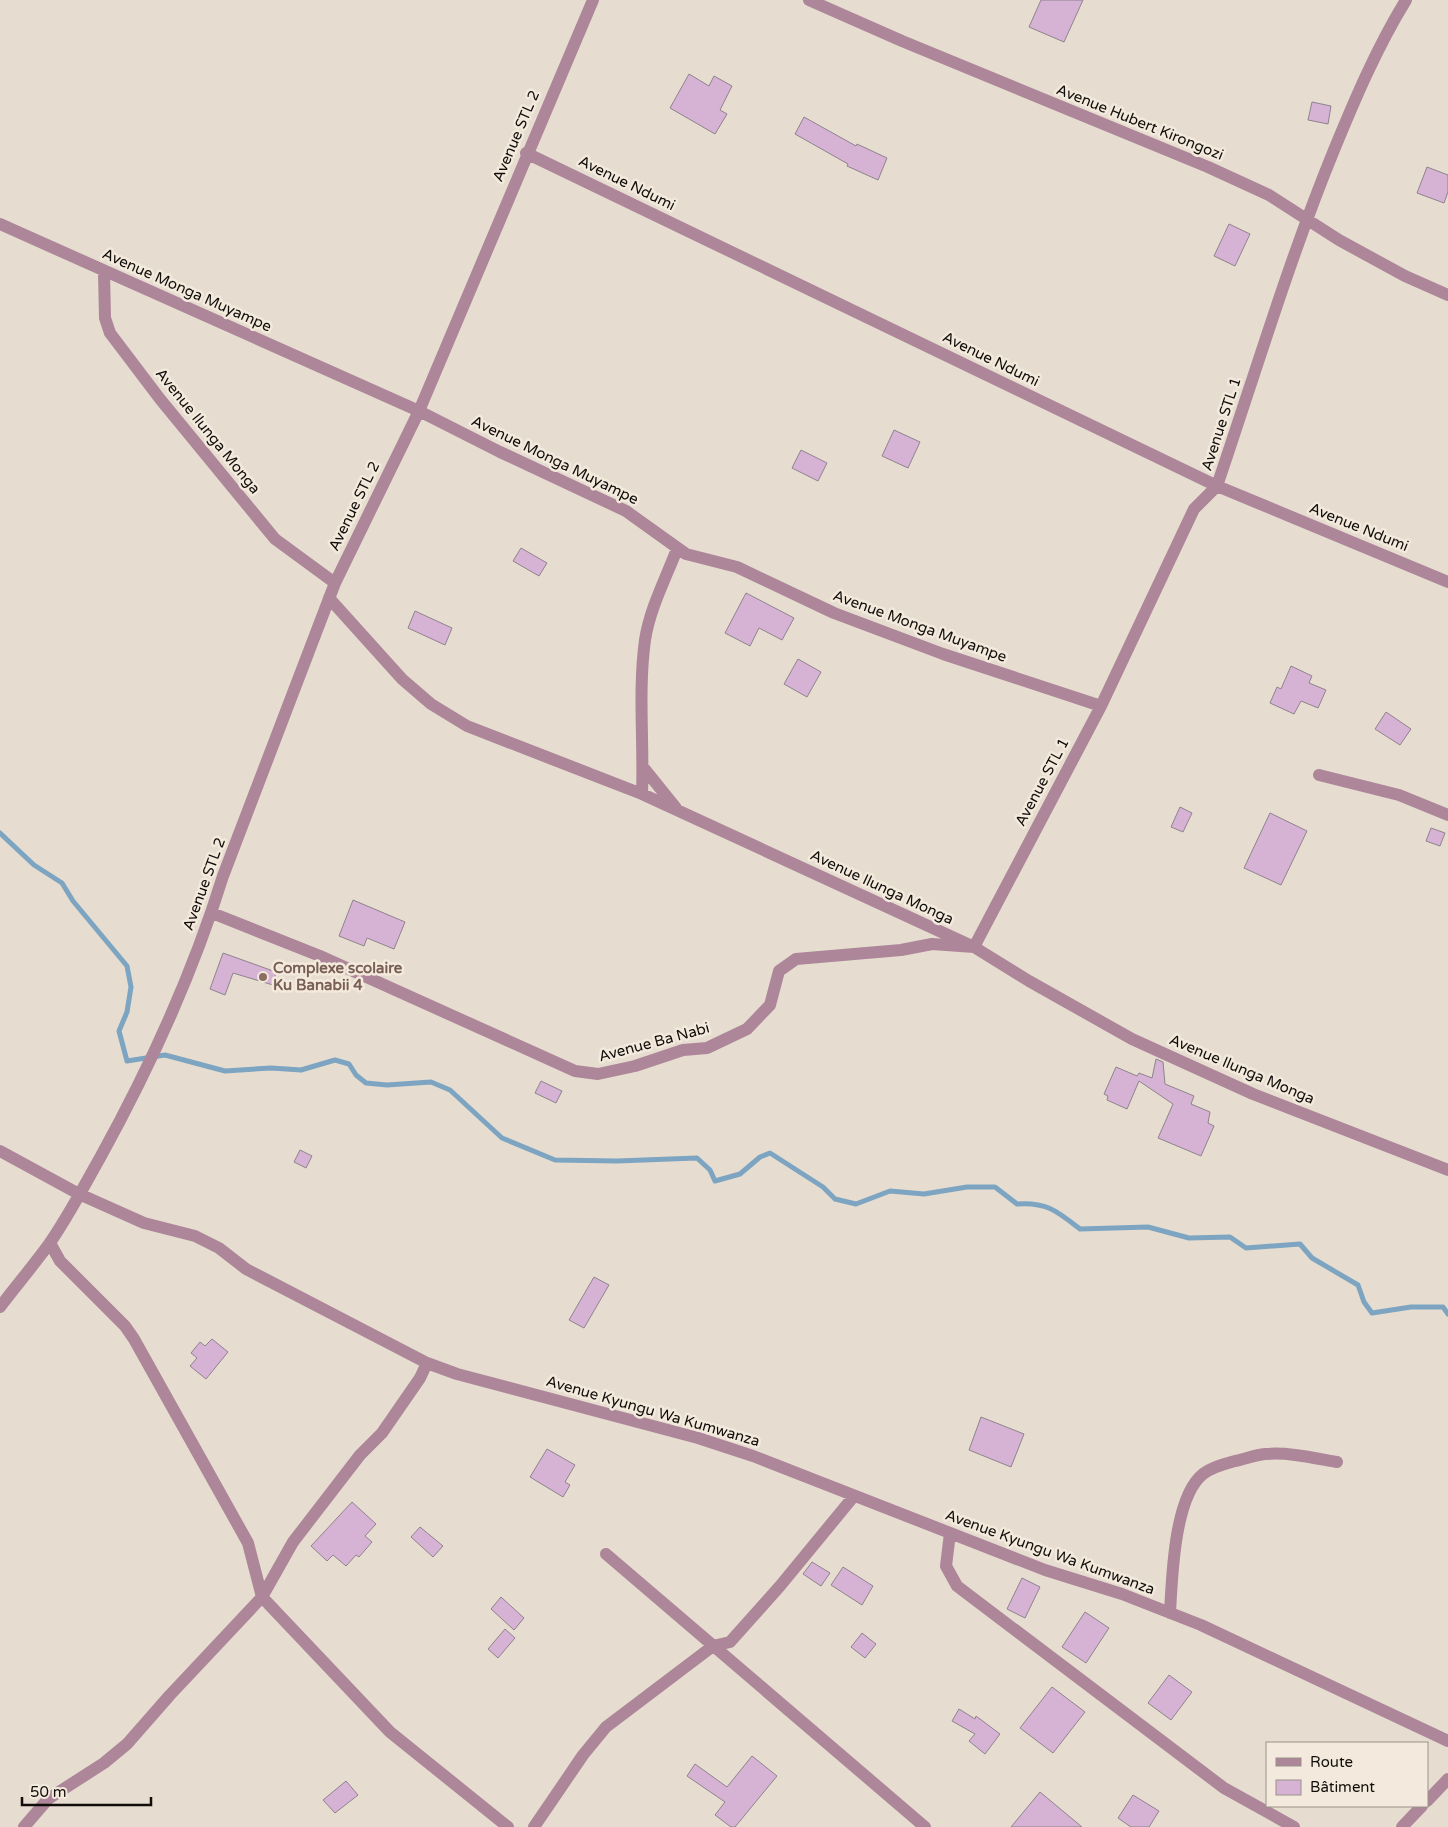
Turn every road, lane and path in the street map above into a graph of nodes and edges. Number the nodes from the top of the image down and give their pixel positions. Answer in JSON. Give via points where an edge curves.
{"nodes":[{"id":1,"x":593,"y":0,"type":"edge"},
{"id":2,"x":808,"y":0,"type":"edge"},
{"id":3,"x":1406,"y":0,"type":"edge"},
{"id":4,"x":526,"y":153,"type":"junction"},
{"id":5,"x":1307,"y":218,"type":"junction"},
{"id":6,"x":0,"y":224,"type":"edge"},
{"id":7,"x":104,"y":272,"type":"junction"},
{"id":8,"x":1448,"y":295,"type":"edge"},
{"id":9,"x":419,"y":410,"type":"junction"},
{"id":10,"x":1217,"y":486,"type":"junction"},
{"id":11,"x":677,"y":549,"type":"junction"},
{"id":12,"x":1448,"y":582,"type":"edge"},
{"id":13,"x":335,"y":583,"type":"junction"},
{"id":14,"x":329,"y":598,"type":"junction"},
{"id":15,"x":1101,"y":706,"type":"junction"},
{"id":16,"x":643,"y":767,"type":"junction"},
{"id":17,"x":1320,"y":775,"type":"dead end"},
{"id":18,"x":642,"y":794,"type":"junction"},
{"id":19,"x":679,"y":811,"type":"junction"},
{"id":20,"x":1448,"y":815,"type":"edge"},
{"id":21,"x":212,"y":913,"type":"junction"},
{"id":22,"x":974,"y":947,"type":"junction"},
{"id":23,"x":0,"y":1151,"type":"edge"},
{"id":24,"x":1448,"y":1170,"type":"edge"},
{"id":25,"x":79,"y":1194,"type":"junction"},
{"id":26,"x":50,"y":1243,"type":"junction"},
{"id":27,"x":0,"y":1307,"type":"edge"},
{"id":28,"x":428,"y":1364,"type":"junction"},
{"id":29,"x":1337,"y":1462,"type":"dead end"},
{"id":30,"x":854,"y":1496,"type":"junction"},
{"id":31,"x":950,"y":1533,"type":"junction"},
{"id":32,"x":606,"y":1554,"type":"dead end"},
{"id":33,"x":262,"y":1597,"type":"junction"},
{"id":34,"x":1170,"y":1613,"type":"junction"},
{"id":35,"x":713,"y":1646,"type":"junction"},
{"id":36,"x":1448,"y":1741,"type":"edge"},
{"id":37,"x":1448,"y":1779,"type":"edge"},
{"id":38,"x":1428,"y":1800,"type":"edge"},
{"id":39,"x":1421,"y":1807,"type":"edge"},
{"id":40,"x":24,"y":1827,"type":"edge"},
{"id":41,"x":508,"y":1827,"type":"edge"},
{"id":42,"x":534,"y":1827,"type":"edge"},
{"id":43,"x":925,"y":1827,"type":"edge"},
{"id":44,"x":1294,"y":1827,"type":"edge"},
{"id":45,"x":1402,"y":1827,"type":"edge"}],
"edges":[{"from":1,"to":4,"type":"street","name":"Avenue STL 2"},
{"from":2,"to":5,"type":"street","name":"Avenue Hubert Kirongozi","via":[[902,42],[1208,167],[1269,195]]},
{"from":3,"to":5,"type":"street","name":"Avenue STL 1","via":[[1386,33],[1346,121]]},
{"from":4,"to":9,"type":"street","name":"Avenue STL 2"},
{"from":4,"to":10,"type":"street","name":"Avenue Ndumi"},
{"from":5,"to":8,"type":"street","name":"Avenue Hubert Kirongozi","via":[[1339,240]]},
{"from":5,"to":10,"type":"street","name":"Avenue STL 1"},
{"from":6,"to":7,"type":"street","name":"Avenue Monga Muyampe"},
{"from":7,"to":9,"type":"street","name":"Avenue Monga Muyampe"},
{"from":7,"to":13,"type":"street","name":"Avenue Ilunga Monga","via":[[105,318],[110,333],[275,539]]},
{"from":9,"to":11,"type":"street","name":"Avenue Monga Muyampe","via":[[626,511]]},
{"from":9,"to":13,"type":"street","name":"Avenue STL 2"},
{"from":10,"to":12,"type":"street","name":"Avenue Ndumi"},
{"from":10,"to":15,"type":"street","name":"Avenue STL 1","via":[[1194,509]]},
{"from":11,"to":15,"type":"street","name":"Avenue Monga Muyampe","via":[[737,567],[834,613],[943,654]]},
{"from":11,"to":16,"type":"street","via":[[649,620],[645,639],[641,688]]},
{"from":13,"to":14,"type":"street","name":"Avenue STL 2"},
{"from":14,"to":18,"type":"street","name":"Avenue Ilunga Monga","via":[[402,679],[431,704],[467,726]]},
{"from":14,"to":21,"type":"street","name":"Avenue STL 2","via":[[223,876]]},
{"from":15,"to":22,"type":"street","name":"Avenue STL 1"},
{"from":16,"to":18,"type":"street"},
{"from":16,"to":19,"type":"street"},
{"from":17,"to":20,"type":"street","via":[[1399,795]]},
{"from":18,"to":19,"type":"street","name":"Avenue Ilunga Monga"},
{"from":19,"to":22,"type":"street","name":"Avenue Ilunga Monga"},
{"from":21,"to":22,"type":"street","name":"Avenue Ba Nabi","via":[[320,956],[575,1071],[598,1074],[683,1050],[707,1048],[747,1028],[770,1005],[779,971],[796,959],[932,944]]},
{"from":21,"to":25,"type":"street","name":"Avenue STL 2","via":[[136,1093]]},
{"from":22,"to":24,"type":"street","name":"Avenue Ilunga Monga","via":[[1132,1039],[1253,1094]]},
{"from":23,"to":25,"type":"street","name":"Avenue Kyungu Wa Kumwanza"},
{"from":25,"to":26,"type":"street"},
{"from":25,"to":28,"type":"street","name":"Avenue Kyungu Wa Kumwanza","via":[[144,1222],[195,1236],[220,1248],[246,1269]]},
{"from":26,"to":27,"type":"street"},
{"from":26,"to":33,"type":"street","via":[[60,1261],[134,1339],[248,1543]]},
{"from":28,"to":30,"type":"street","name":"Avenue Kyungu Wa Kumwanza","via":[[698,1438]]},
{"from":28,"to":33,"type":"street","via":[[382,1433],[360,1455],[292,1542]]},
{"from":29,"to":34,"type":"street","via":[[1297,1455],[1265,1454],[1220,1465],[1202,1474],[1191,1490],[1180,1518],[1173,1554]]},
{"from":30,"to":31,"type":"street","name":"Avenue Kyungu Wa Kumwanza"},
{"from":30,"to":35,"type":"street","via":[[730,1642]]},
{"from":31,"to":34,"type":"street","name":"Avenue Kyungu Wa Kumwanza"},
{"from":31,"to":44,"type":"street","via":[[946,1566],[957,1586],[1224,1788]]},
{"from":32,"to":35,"type":"street"},
{"from":33,"to":40,"type":"street","via":[[128,1744],[48,1799]]},
{"from":33,"to":41,"type":"street","via":[[390,1732]]},
{"from":34,"to":36,"type":"street","name":"Avenue Kyungu Wa Kumwanza"},
{"from":35,"to":42,"type":"street","via":[[606,1727]]},
{"from":35,"to":43,"type":"street"},
{"from":37,"to":38,"type":"street"},
{"from":39,"to":45,"type":"street"}]}
